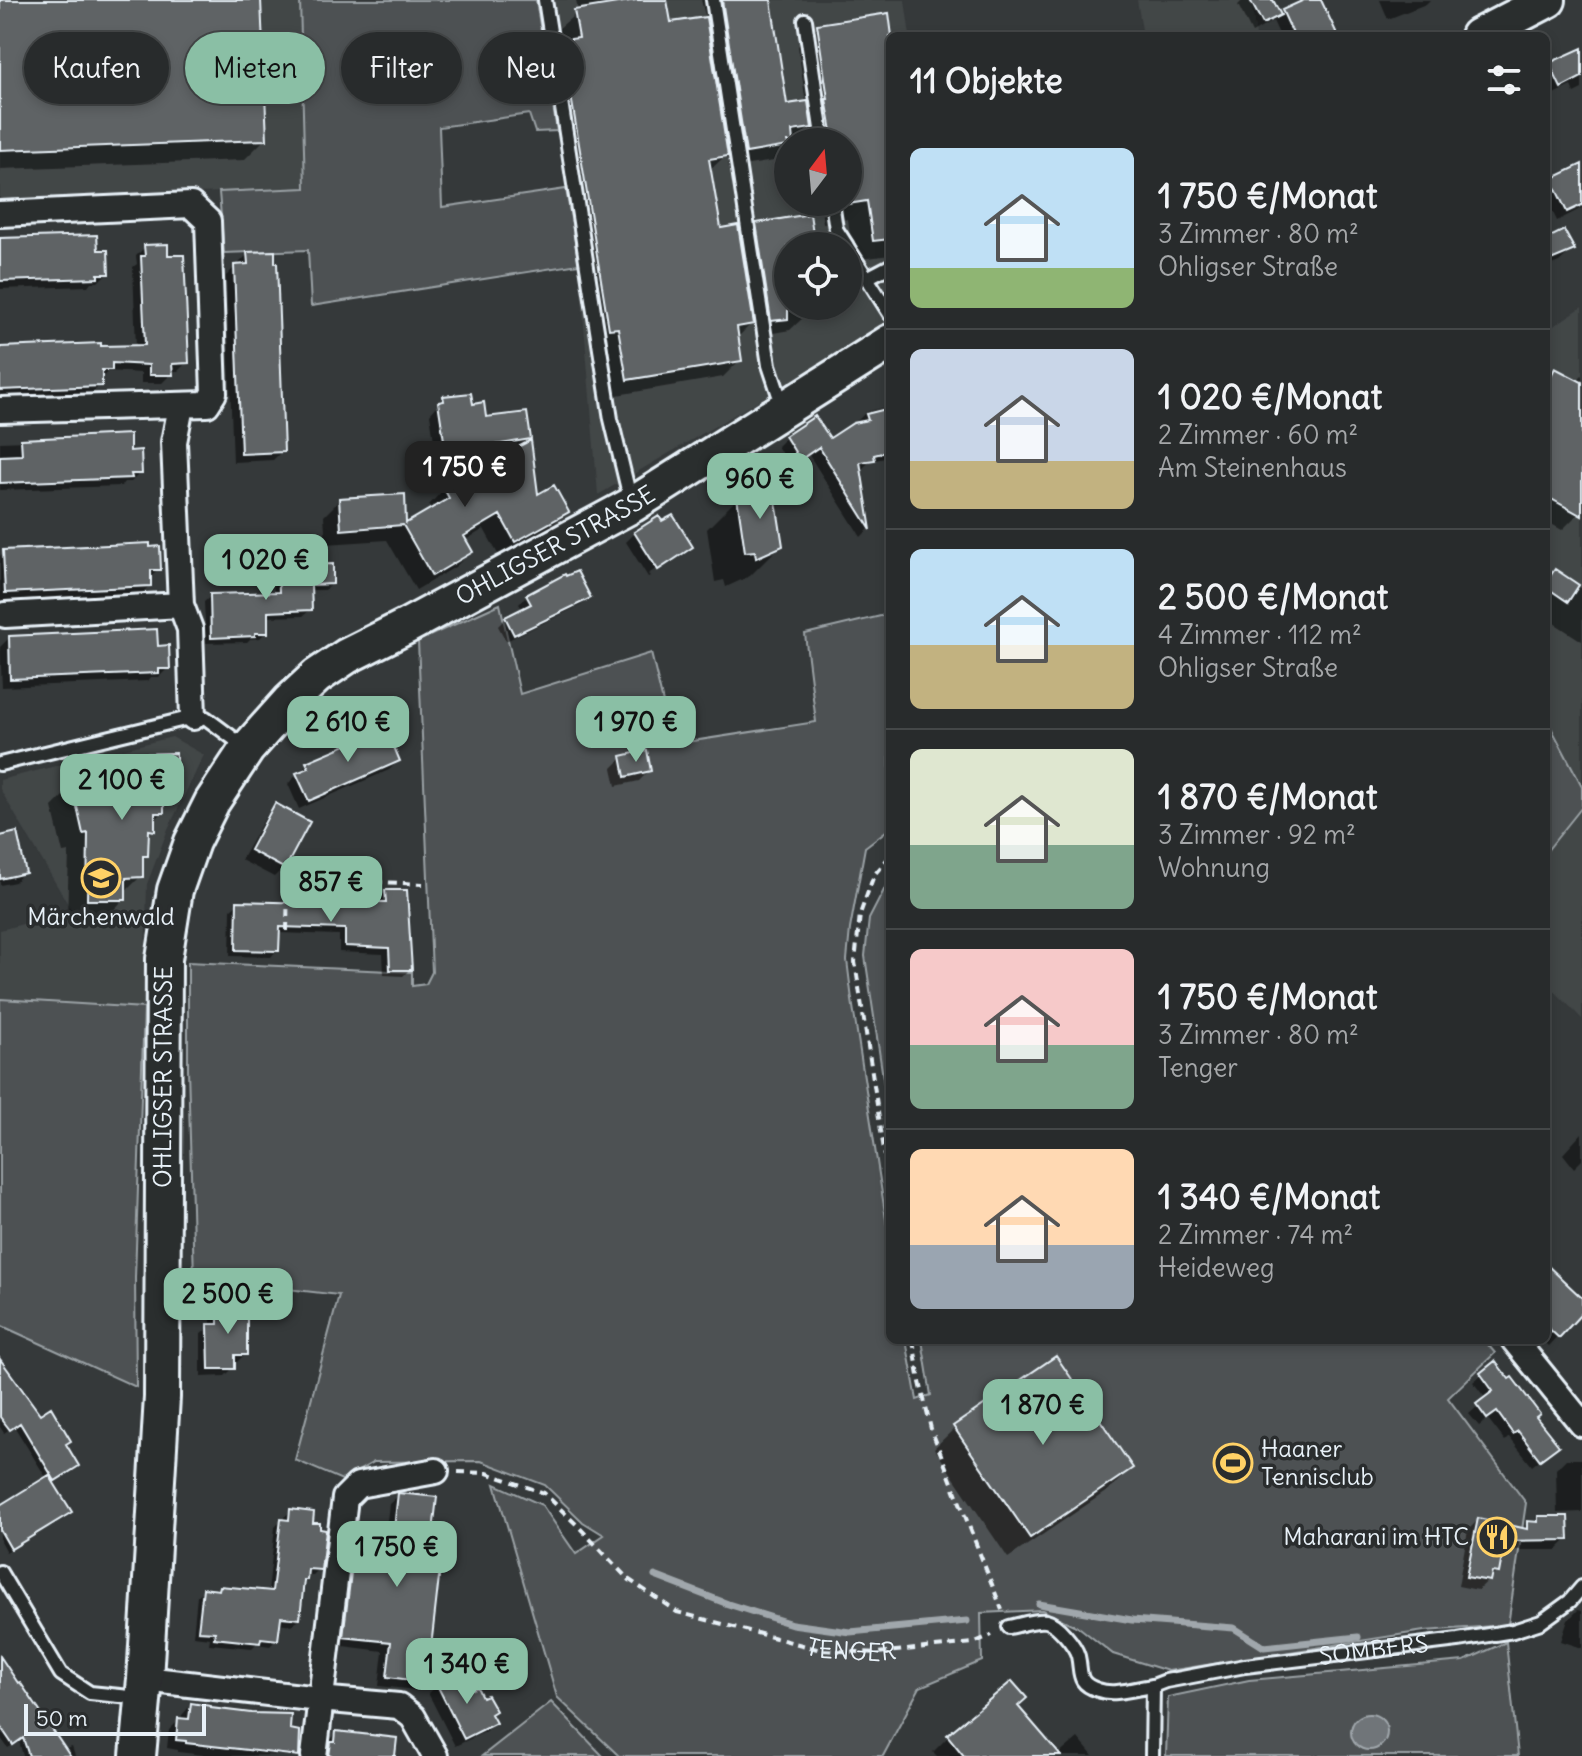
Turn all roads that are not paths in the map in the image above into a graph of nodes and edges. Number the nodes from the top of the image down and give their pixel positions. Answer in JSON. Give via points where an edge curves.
{"nodes":[{"id":1,"x":546,"y":0,"type":"edge"},
{"id":2,"x":713,"y":0,"type":"edge"},
{"id":3,"x":1548,"y":0,"type":"edge"},
{"id":4,"x":805,"y":20,"type":"dead end"},
{"id":5,"x":1494,"y":23,"type":"edge"},
{"id":6,"x":821,"y":128,"type":"edge"},
{"id":7,"x":0,"y":214,"type":"edge"},
{"id":8,"x":886,"y":268,"type":"edge"},
{"id":9,"x":862,"y":270,"type":"edge"},
{"id":10,"x":867,"y":278,"type":"junction"},
{"id":11,"x":886,"y":308,"type":"edge"},
{"id":12,"x":886,"y":345,"type":"edge"},
{"id":13,"x":181,"y":406,"type":"junction"},
{"id":14,"x":0,"y":410,"type":"edge"},
{"id":15,"x":784,"y":410,"type":"junction"},
{"id":16,"x":632,"y":505,"type":"junction"},
{"id":17,"x":181,"y":605,"type":"junction"},
{"id":18,"x":5,"y":615,"type":"dead end"},
{"id":19,"x":193,"y":717,"type":"junction"},
{"id":20,"x":247,"y":749,"type":"junction"},
{"id":21,"x":0,"y":764,"type":"edge"},
{"id":22,"x":1517,"y":1344,"type":"edge"},
{"id":23,"x":1582,"y":1424,"type":"edge"},
{"id":24,"x":436,"y":1471,"type":"dead end"},
{"id":25,"x":0,"y":1572,"type":"edge"},
{"id":26,"x":1582,"y":1587,"type":"edge"},
{"id":27,"x":1009,"y":1627,"type":"road end"},
{"id":28,"x":1153,"y":1686,"type":"junction"},
{"id":29,"x":144,"y":1688,"type":"junction"},
{"id":30,"x":319,"y":1699,"type":"junction"},
{"id":31,"x":138,"y":1756,"type":"edge"},
{"id":32,"x":314,"y":1756,"type":"edge"},
{"id":33,"x":435,"y":1756,"type":"edge"},
{"id":34,"x":1152,"y":1756,"type":"edge"}],
"edges":[{"from":1,"to":16,"type":"lane","via":[[611,419]]},
{"from":2,"to":15,"type":"lane","via":[[769,365]]},
{"from":3,"to":5,"type":"main road"},
{"from":4,"to":6,"type":"lane"},
{"from":7,"to":13,"type":"street","via":[[191,205],[208,221],[214,393],[207,404]]},
{"from":8,"to":10,"type":"lane"},
{"from":9,"to":10,"type":"lane"},
{"from":10,"to":11,"type":"lane"},
{"from":12,"to":15,"type":"main road","name":"OHLIGSER STRASSE"},
{"from":13,"to":14,"type":"street"},
{"from":13,"to":17,"type":"street","via":[[174,442]]},
{"from":15,"to":16,"type":"main road","name":"OHLIGSER STRASSE"},
{"from":16,"to":20,"type":"main road","name":"OHLIGSER STRASSE","via":[[347,656],[289,702]]},
{"from":17,"to":18,"type":"street"},
{"from":17,"to":19,"type":"street","via":[[190,629]]},
{"from":19,"to":20,"type":"lane","via":[[206,718]]},
{"from":19,"to":21,"type":"lane"},
{"from":20,"to":29,"type":"main road","name":"OHLIGSER STRASSE","via":[[192,842],[175,890],[164,959],[162,1397]]},
{"from":22,"to":23,"type":"street"},
{"from":24,"to":30,"type":"street","via":[[358,1485],[345,1498]]},
{"from":25,"to":29,"type":"lane","via":[[61,1674],[90,1693]]},
{"from":26,"to":28,"type":"lane","name":"SOMBERS","via":[[1541,1622],[1513,1631],[1245,1666]]},
{"from":27,"to":28,"type":"lane","via":[[1045,1620],[1058,1626],[1078,1654],[1084,1684],[1099,1691]]},
{"from":28,"to":34,"type":"lane"},
{"from":29,"to":30,"type":"street"},
{"from":29,"to":31,"type":"main road","name":"OHLIGSER STRASSE"},
{"from":30,"to":32,"type":"street"},
{"from":30,"to":33,"type":"street","via":[[399,1706],[413,1717]]}]}
